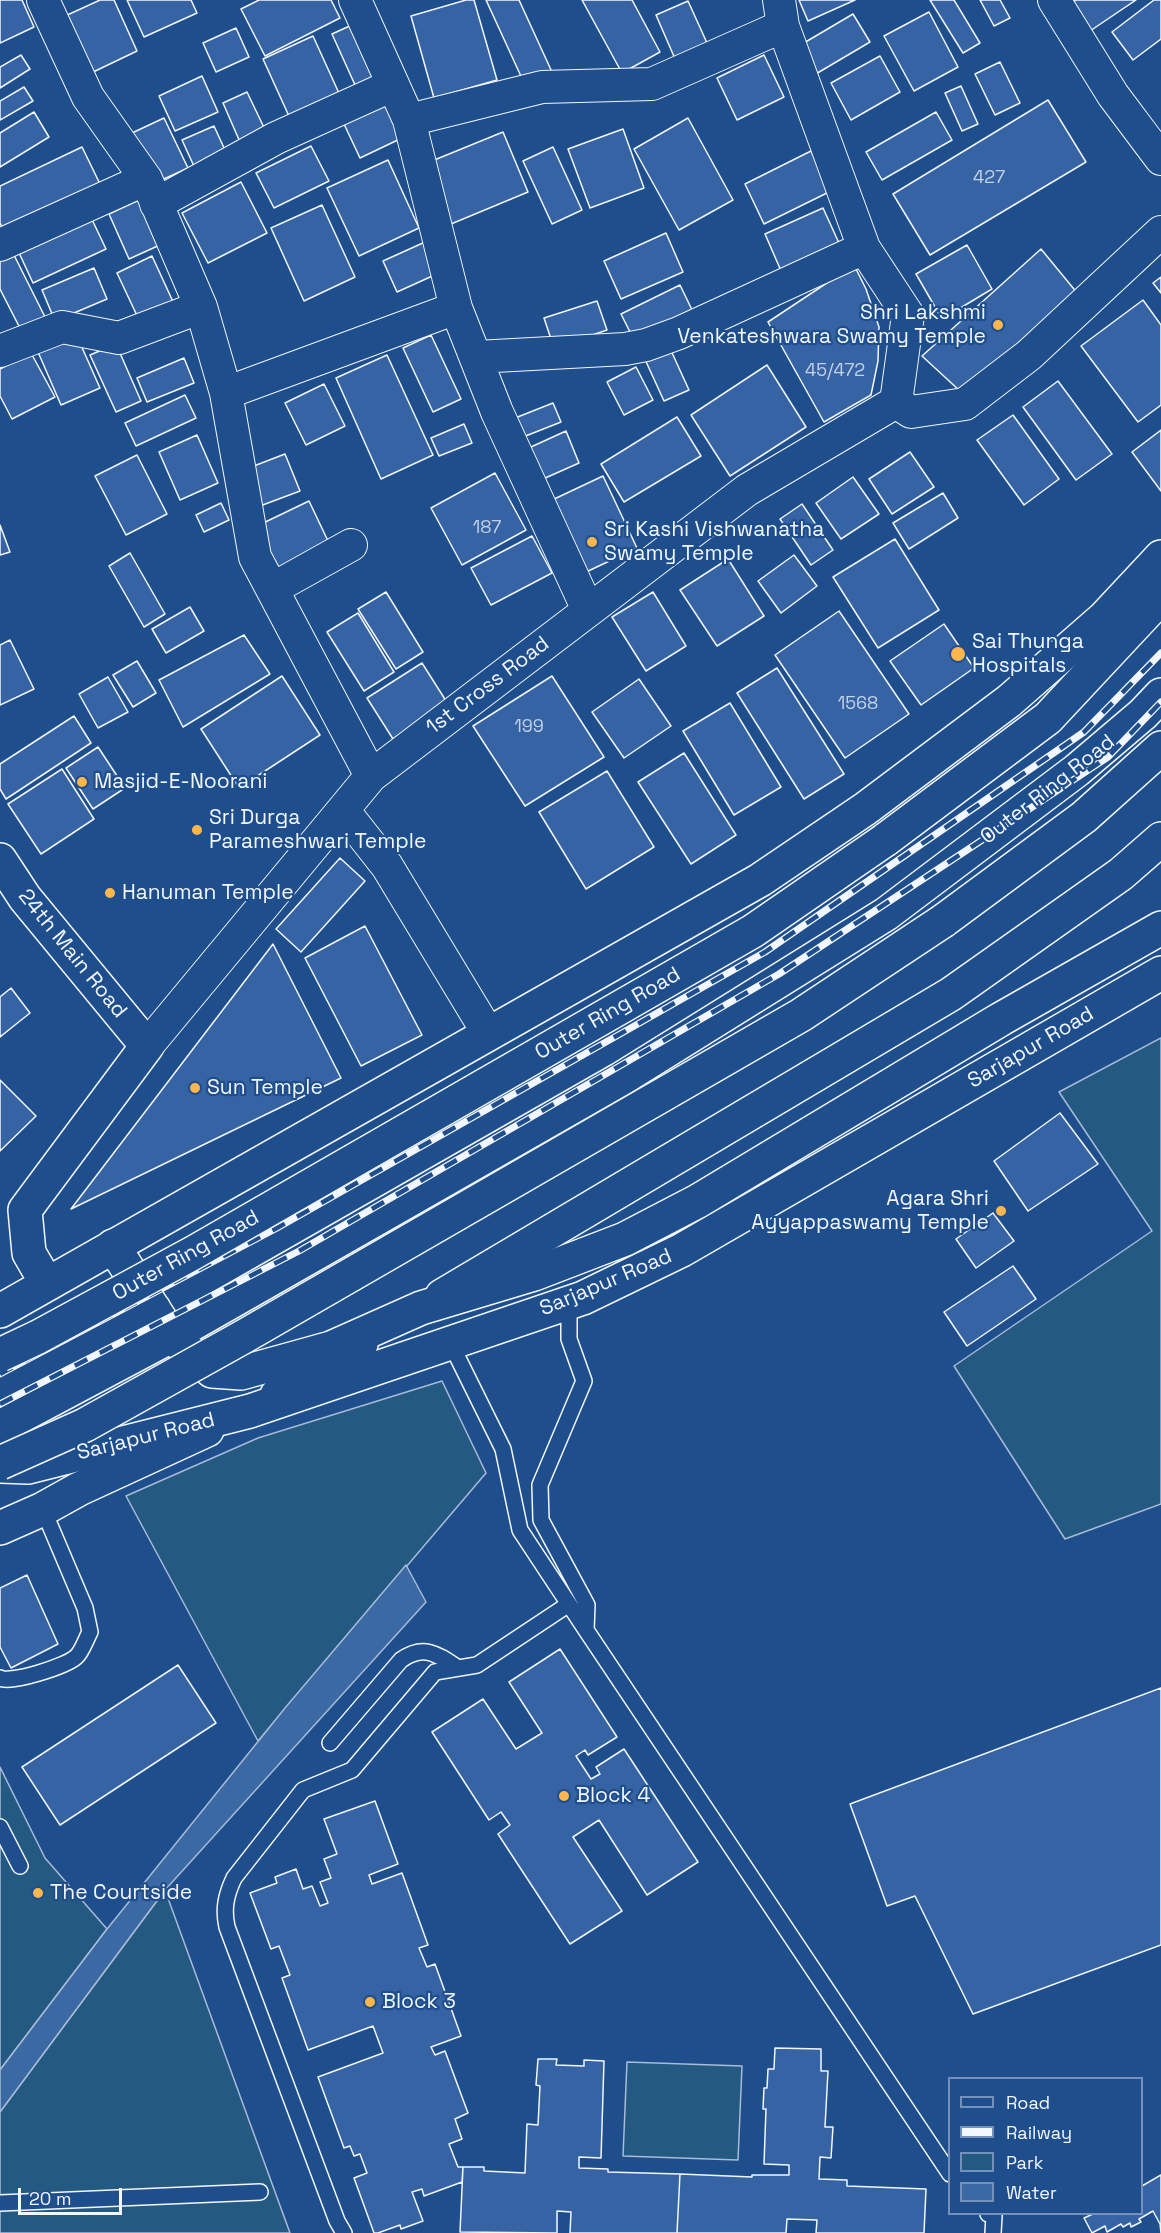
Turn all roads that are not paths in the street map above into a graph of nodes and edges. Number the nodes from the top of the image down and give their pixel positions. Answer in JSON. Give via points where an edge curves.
{"nodes":[{"id":1,"x":43,"y":0,"type":"edge"},
{"id":2,"x":355,"y":0,"type":"edge"},
{"id":3,"x":1054,"y":0,"type":"edge"},
{"id":4,"x":781,"y":13,"type":"edge"},
{"id":5,"x":393,"y":85,"type":"junction"},
{"id":6,"x":409,"y":120,"type":"junction"},
{"id":7,"x":1161,"y":159,"type":"edge"},
{"id":8,"x":151,"y":191,"type":"junction"},
{"id":9,"x":1161,"y":232,"type":"edge"},
{"id":10,"x":0,"y":245,"type":"edge"},
{"id":11,"x":864,"y":248,"type":"junction"},
{"id":12,"x":201,"y":307,"type":"junction"},
{"id":13,"x":456,"y":309,"type":"junction"},
{"id":14,"x":0,"y":351,"type":"edge"},
{"id":15,"x":476,"y":357,"type":"junction"},
{"id":16,"x":226,"y":393,"type":"junction"},
{"id":17,"x":897,"y":402,"type":"junction"},
{"id":18,"x":351,"y":545,"type":"dead end"},
{"id":19,"x":1161,"y":557,"type":"edge"},
{"id":20,"x":272,"y":589,"type":"junction"},
{"id":21,"x":1161,"y":597,"type":"edge"},
{"id":22,"x":588,"y":610,"type":"junction"},
{"id":23,"x":1161,"y":695,"type":"edge"},
{"id":24,"x":1161,"y":748,"type":"edge"},
{"id":25,"x":371,"y":776,"type":"junction"},
{"id":26,"x":343,"y":810,"type":"junction"},
{"id":27,"x":1161,"y":839,"type":"edge"},
{"id":28,"x":0,"y":860,"type":"edge"},
{"id":29,"x":1161,"y":928,"type":"edge"},
{"id":30,"x":1161,"y":973,"type":"edge"},
{"id":31,"x":488,"y":1034,"type":"junction"},
{"id":32,"x":147,"y":1046,"type":"junction"},
{"id":33,"x":113,"y":1246,"type":"junction"},
{"id":34,"x":47,"y":1284,"type":"junction"},
{"id":35,"x":569,"y":1302,"type":"junction"},
{"id":36,"x":421,"y":1308,"type":"junction"},
{"id":37,"x":0,"y":1311,"type":"edge"},
{"id":38,"x":163,"y":1323,"type":"junction"},
{"id":39,"x":450,"y":1342,"type":"junction"},
{"id":40,"x":0,"y":1355,"type":"edge"},
{"id":41,"x":0,"y":1388,"type":"edge"},
{"id":42,"x":250,"y":1411,"type":"junction"},
{"id":43,"x":0,"y":1427,"type":"edge"},
{"id":44,"x":0,"y":1465,"type":"edge"},
{"id":45,"x":43,"y":1509,"type":"junction"},
{"id":46,"x":0,"y":1528,"type":"edge"},
{"id":47,"x":569,"y":1604,"type":"junction"},
{"id":48,"x":586,"y":1630,"type":"junction"},
{"id":49,"x":458,"y":1668,"type":"junction"},
{"id":50,"x":0,"y":1678,"type":"edge"},
{"id":51,"x":330,"y":1743,"type":"dead end"},
{"id":52,"x":0,"y":1827,"type":"edge"},
{"id":53,"x":20,"y":1866,"type":"dead end"},
{"id":54,"x":948,"y":2171,"type":"edge"},
{"id":55,"x":260,"y":2192,"type":"dead end"},
{"id":56,"x":0,"y":2203,"type":"edge"},
{"id":57,"x":991,"y":2215,"type":"edge"},
{"id":58,"x":344,"y":2233,"type":"edge"},
{"id":59,"x":993,"y":2233,"type":"edge"}],
"edges":[{"from":1,"to":8,"type":"street","via":[[87,97]]},
{"from":2,"to":5,"type":"street"},
{"from":3,"to":7,"type":"street","via":[[1113,95]]},
{"from":4,"to":6,"type":"street","via":[[652,84],[542,87]]},
{"from":4,"to":11,"type":"street"},
{"from":5,"to":6,"type":"street"},
{"from":5,"to":8,"type":"street"},
{"from":6,"to":13,"type":"street"},
{"from":8,"to":10,"type":"street"},
{"from":8,"to":12,"type":"street"},
{"from":9,"to":17,"type":"street","via":[[1029,355],[965,404],[911,412]]},
{"from":11,"to":15,"type":"street","via":[[646,345]]},
{"from":11,"to":17,"type":"street","via":[[908,315]]},
{"from":12,"to":14,"type":"street","via":[[119,338],[62,327]]},
{"from":12,"to":16,"type":"street"},
{"from":13,"to":15,"type":"street"},
{"from":13,"to":16,"type":"street"},
{"from":15,"to":22,"type":"street","via":[[497,412]]},
{"from":16,"to":20,"type":"street","via":[[255,557]]},
{"from":17,"to":22,"type":"street","name":"1st Cross Road","via":[[747,490]]},
{"from":18,"to":20,"type":"street"},
{"from":19,"to":31,"type":"main road","via":[[1104,618],[1009,701],[865,809],[760,880]]},
{"from":20,"to":25,"type":"street"},
{"from":21,"to":40,"type":"main road","name":"Outer Ring Road","bridge":true,"via":[[1048,718],[885,840],[753,931],[193,1253]]},
{"from":22,"to":25,"type":"street","name":"1st Cross Road"},
{"from":23,"to":38,"type":"main road","name":"Outer Ring Road","via":[[1077,770],[886,914],[621,1079]]},
{"from":24,"to":44,"type":"main road","name":"Outer Ring Road","bridge":true,"via":[[1084,817],[943,921],[801,1015],[254,1331],[85,1425]]},
{"from":25,"to":26,"type":"street","name":"1st Cross Road"},
{"from":26,"to":31,"type":"street","via":[[387,866]]},
{"from":26,"to":32,"type":"street","name":"1st Cross Road"},
{"from":27,"to":36,"type":"main road","via":[[1120,874],[951,994]]},
{"from":28,"to":32,"type":"main road","name":"24th Main Road","via":[[25,898]]},
{"from":29,"to":36,"type":"main road","name":"Sarjapur Road","via":[[990,1025],[698,1201],[625,1239],[534,1274]]},
{"from":30,"to":35,"type":"main road","name":"Sarjapur Road","via":[[682,1250]]},
{"from":31,"to":33,"type":"main road"},
{"from":32,"to":34,"type":"main road","via":[[25,1210],[28,1253]]},
{"from":33,"to":34,"type":"main road"},
{"from":33,"to":38,"type":"main road","name":"Sarjapur Road"},
{"from":34,"to":37,"type":"main road"},
{"from":35,"to":39,"type":"main road","name":"Sarjapur Road"},
{"from":35,"to":48,"type":"lane","via":[[569,1339],[584,1381],[540,1485],[541,1520],[587,1605]]},
{"from":36,"to":38,"type":"main road","name":"Sarjapur Road","via":[[331,1348],[241,1373],[212,1371]]},
{"from":36,"to":42,"type":"main road"},
{"from":38,"to":41,"type":"main road"},
{"from":38,"to":43,"type":"main road","name":"Outer Ring Road"},
{"from":39,"to":42,"type":"main road","name":"Sarjapur Road"},
{"from":39,"to":47,"type":"lane","via":[[503,1449],[520,1530]]},
{"from":42,"to":44,"type":"main road","name":"Sarjapur Road","via":[[28,1467]]},
{"from":42,"to":45,"type":"main road"},
{"from":45,"to":46,"type":"main road"},
{"from":45,"to":50,"type":"lane","via":[[85,1608],[90,1632],[76,1657],[36,1675]]},
{"from":47,"to":48,"type":"lane"},
{"from":47,"to":49,"type":"lane","via":[[477,1665]]},
{"from":48,"to":54,"type":"lane"},
{"from":49,"to":51,"type":"lane","via":[[431,1652],[410,1653]]},
{"from":49,"to":58,"type":"lane","via":[[435,1672],[352,1770],[303,1790],[234,1878],[225,1905],[227,1927]]},
{"from":52,"to":53,"type":"lane"},
{"from":55,"to":56,"type":"lane"},
{"from":57,"to":59,"type":"lane"}]}
